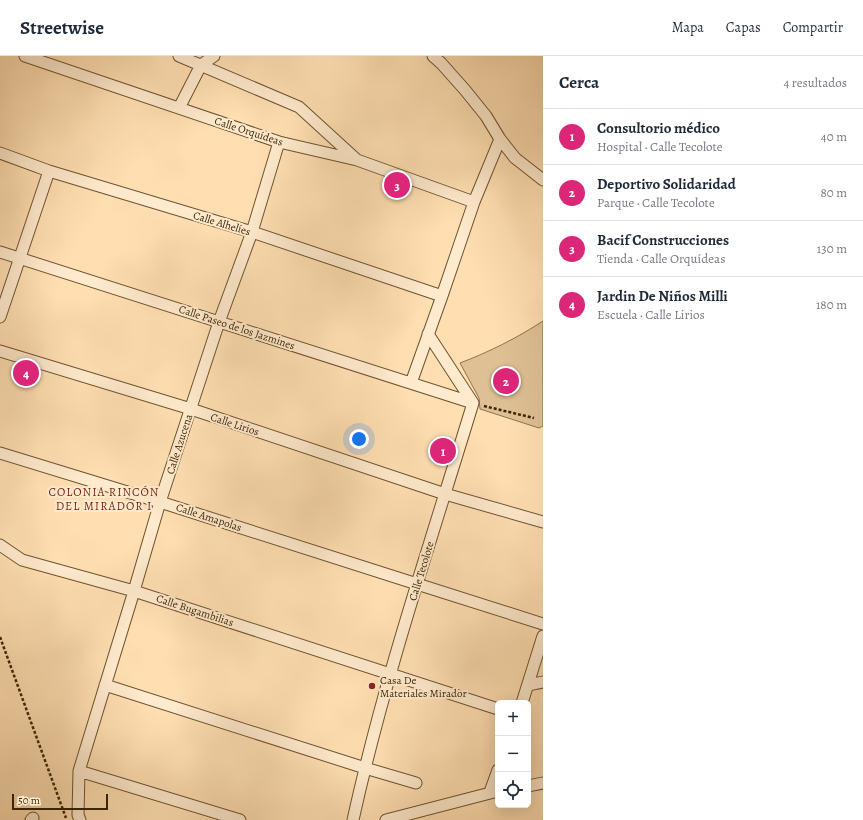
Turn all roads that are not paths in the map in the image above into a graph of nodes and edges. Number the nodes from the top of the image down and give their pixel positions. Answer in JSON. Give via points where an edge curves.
{"nodes":[{"id":1,"x":26,"y":56,"type":"edge"},
{"id":2,"x":179,"y":56,"type":"edge"},
{"id":3,"x":214,"y":56,"type":"edge"},
{"id":4,"x":433,"y":56,"type":"edge"},
{"id":5,"x":201,"y":65,"type":"junction"},
{"id":6,"x":179,"y":108,"type":"junction"},
{"id":7,"x":500,"y":139,"type":"junction"},
{"id":8,"x":279,"y":142,"type":"junction"},
{"id":9,"x":0,"y":153,"type":"edge"},
{"id":10,"x":357,"y":160,"type":"junction"},
{"id":11,"x":49,"y":171,"type":"junction"},
{"id":12,"x":543,"y":180,"type":"edge"},
{"id":13,"x":474,"y":202,"type":"junction"},
{"id":14,"x":252,"y":232,"type":"junction"},
{"id":15,"x":0,"y":252,"type":"edge"},
{"id":16,"x":20,"y":258,"type":"junction"},
{"id":17,"x":442,"y":296,"type":"junction"},
{"id":18,"x":0,"y":317,"type":"edge"},
{"id":19,"x":220,"y":322,"type":"junction"},
{"id":20,"x":428,"y":334,"type":"junction"},
{"id":21,"x":0,"y":351,"type":"edge"},
{"id":22,"x":412,"y":383,"type":"junction"},
{"id":23,"x":473,"y":403,"type":"junction"},
{"id":24,"x":191,"y":409,"type":"junction"},
{"id":25,"x":0,"y":453,"type":"edge"},
{"id":26,"x":445,"y":494,"type":"junction"},
{"id":27,"x":160,"y":502,"type":"junction"},
{"id":28,"x":543,"y":522,"type":"edge"},
{"id":29,"x":0,"y":545,"type":"edge"},
{"id":30,"x":417,"y":584,"type":"junction"},
{"id":31,"x":134,"y":590,"type":"junction"},
{"id":32,"x":543,"y":624,"type":"edge"},
{"id":33,"x":543,"y":636,"type":"edge"},
{"id":34,"x":391,"y":674,"type":"junction"},
{"id":35,"x":543,"y":682,"type":"edge"},
{"id":36,"x":105,"y":685,"type":"junction"},
{"id":37,"x":528,"y":686,"type":"junction"},
{"id":38,"x":523,"y":700,"type":"edge"},
{"id":39,"x":495,"y":708,"type":"edge"},
{"id":40,"x":365,"y":768,"type":"junction"},
{"id":41,"x":79,"y":771,"type":"junction"},
{"id":42,"x":498,"y":772,"type":"edge"},
{"id":43,"x":416,"y":783,"type":"dead end"},
{"id":44,"x":543,"y":783,"type":"edge"},
{"id":45,"x":531,"y":785,"type":"edge"},
{"id":46,"x":494,"y":792,"type":"edge"},
{"id":47,"x":80,"y":820,"type":"edge"},
{"id":48,"x":240,"y":820,"type":"edge"},
{"id":49,"x":353,"y":820,"type":"edge"},
{"id":50,"x":386,"y":820,"type":"edge"}],
"edges":[{"from":1,"to":6,"type":"street","name":"Calle Orquídeas"},
{"from":2,"to":5,"type":"street"},
{"from":3,"to":5,"type":"street"},
{"from":4,"to":7,"type":"street","via":[[486,116]]},
{"from":5,"to":6,"type":"street"},
{"from":5,"to":10,"type":"street","via":[[299,107]]},
{"from":6,"to":8,"type":"street","name":"Calle Orquídeas"},
{"from":7,"to":12,"type":"street","via":[[516,158]]},
{"from":7,"to":13,"type":"street"},
{"from":8,"to":10,"type":"street","name":"Calle Orquídeas"},
{"from":8,"to":14,"type":"street","name":"Calle Azucena"},
{"from":9,"to":11,"type":"street","name":"Calle Alhelíes"},
{"from":10,"to":13,"type":"street","name":"Calle Orquídeas"},
{"from":11,"to":14,"type":"street","name":"Calle Alhelíes"},
{"from":11,"to":16,"type":"street"},
{"from":13,"to":17,"type":"street"},
{"from":14,"to":17,"type":"street","name":"Calle Alhelíes"},
{"from":14,"to":19,"type":"street","name":"Calle Azucena"},
{"from":15,"to":16,"type":"street","name":"Calle Paseo de los Jazmines"},
{"from":16,"to":18,"type":"street"},
{"from":16,"to":19,"type":"street","name":"Calle Paseo de los Jazmines"},
{"from":17,"to":20,"type":"street"},
{"from":19,"to":22,"type":"street","name":"Calle Paseo de los Jazmines"},
{"from":19,"to":24,"type":"street","name":"Calle Azucena"},
{"from":20,"to":22,"type":"street"},
{"from":20,"to":23,"type":"street"},
{"from":21,"to":24,"type":"street","name":"Calle Lirios"},
{"from":22,"to":23,"type":"street","name":"Calle Paseo de los Jazmines"},
{"from":23,"to":26,"type":"street","name":"Calle Tecolote"},
{"from":24,"to":26,"type":"street","name":"Calle Lirios"},
{"from":24,"to":27,"type":"street","name":"Calle Azucena"},
{"from":25,"to":27,"type":"street","name":"Calle Amapolas"},
{"from":26,"to":28,"type":"street","name":"Calle Lirios"},
{"from":26,"to":30,"type":"street","name":"Calle Tecolote"},
{"from":27,"to":30,"type":"street","name":"Calle Amapolas"},
{"from":27,"to":31,"type":"street","name":"Calle Azucena"},
{"from":29,"to":31,"type":"street","name":"Calle Bugambilias","via":[[22,560]]},
{"from":30,"to":32,"type":"street","name":"Calle Amapolas"},
{"from":30,"to":34,"type":"street","name":"Calle Tecolote"},
{"from":31,"to":34,"type":"street","name":"Calle Bugambilias"},
{"from":31,"to":36,"type":"street","name":"Calle Azucena"},
{"from":33,"to":37,"type":"street"},
{"from":34,"to":39,"type":"street","name":"Calle Bugambilias"},
{"from":34,"to":40,"type":"street","name":"Calle Tecolote"},
{"from":35,"to":37,"type":"street"},
{"from":36,"to":40,"type":"street"},
{"from":36,"to":41,"type":"street","name":"Calle Azucena"},
{"from":37,"to":38,"type":"street"},
{"from":40,"to":43,"type":"street"},
{"from":40,"to":49,"type":"street","name":"Calle Tecolote"},
{"from":41,"to":47,"type":"street","name":"Calle Azucena"},
{"from":41,"to":48,"type":"street"},
{"from":42,"to":46,"type":"street"},
{"from":44,"to":45,"type":"street"},
{"from":46,"to":50,"type":"street"}]}
